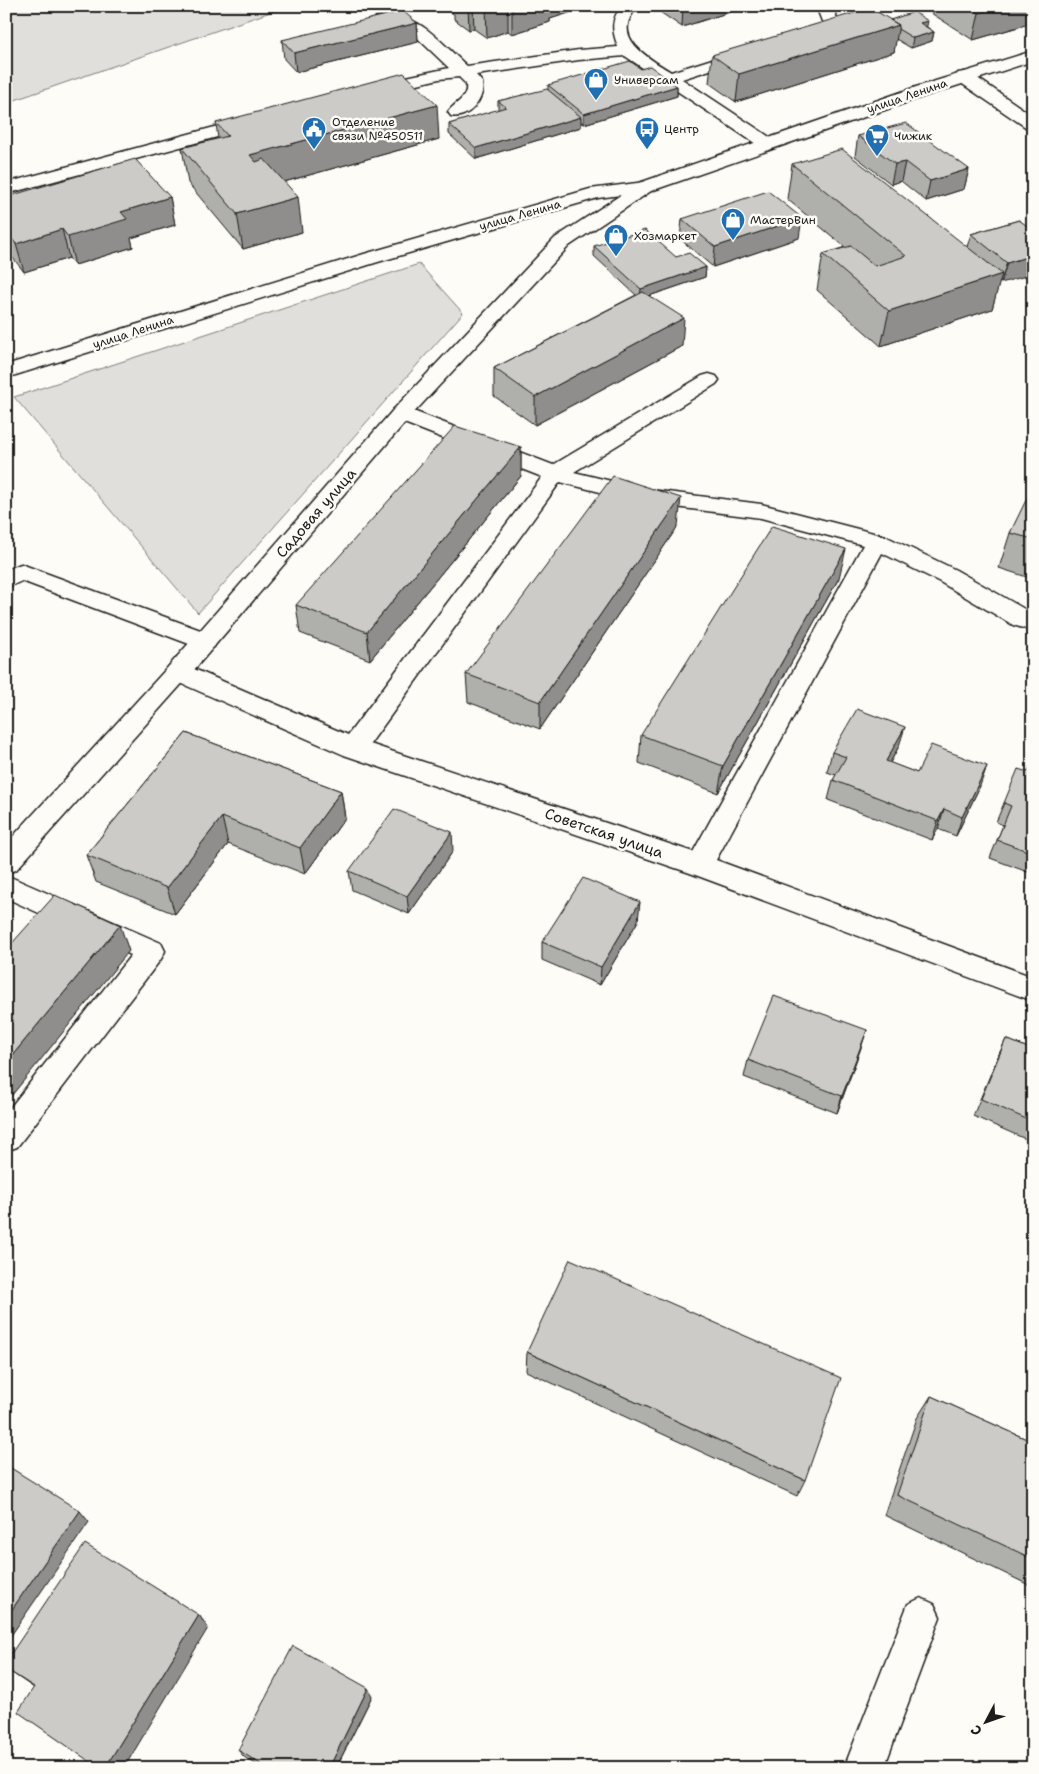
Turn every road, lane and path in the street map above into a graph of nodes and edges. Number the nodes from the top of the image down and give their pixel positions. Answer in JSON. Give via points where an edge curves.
{"nodes":[{"id":1,"x":630,"y":6,"type":"edge"},
{"id":2,"x":824,"y":6,"type":"edge"},
{"id":3,"x":366,"y":24,"type":"edge"},
{"id":4,"x":787,"y":40,"type":"edge"},
{"id":5,"x":759,"y":49,"type":"edge"},
{"id":6,"x":628,"y":51,"type":"junction"},
{"id":7,"x":1033,"y":56,"type":"edge"},
{"id":8,"x":463,"y":71,"type":"junction"},
{"id":9,"x":964,"y":77,"type":"junction"},
{"id":10,"x":668,"y":78,"type":"junction"},
{"id":11,"x":358,"y":94,"type":"edge"},
{"id":12,"x":457,"y":112,"type":"dead end"},
{"id":13,"x":272,"y":117,"type":"edge"},
{"id":14,"x":1033,"y":124,"type":"edge"},
{"id":15,"x":768,"y":144,"type":"junction"},
{"id":16,"x":645,"y":187,"type":"junction"},
{"id":17,"x":6,"y":189,"type":"edge"},
{"id":18,"x":6,"y":372,"type":"edge"},
{"id":19,"x":709,"y":380,"type":"dead end"},
{"id":20,"x":401,"y":414,"type":"junction"},
{"id":21,"x":555,"y":474,"type":"junction"},
{"id":22,"x":877,"y":541,"type":"junction"},
{"id":23,"x":6,"y":580,"type":"edge"},
{"id":24,"x":1033,"y":623,"type":"edge"},
{"id":25,"x":205,"y":641,"type":"junction"},
{"id":26,"x":178,"y":672,"type":"junction"},
{"id":27,"x":353,"y":748,"type":"junction"},
{"id":28,"x":6,"y":862,"type":"edge"},
{"id":29,"x":700,"y":865,"type":"junction"},
{"id":30,"x":6,"y":886,"type":"edge"},
{"id":31,"x":1033,"y":989,"type":"edge"},
{"id":32,"x":6,"y":1137,"type":"edge"},
{"id":33,"x":921,"y":1617,"type":"dead end"},
{"id":34,"x":864,"y":1768,"type":"edge"}],
"edges":[{"from":1,"to":6,"type":"street","via":[[622,15],[619,26]]},
{"from":2,"to":4,"type":"street","via":[[832,26]]},
{"from":3,"to":8,"type":"street","via":[[384,20],[408,23]]},
{"from":5,"to":10,"type":"street"},
{"from":6,"to":8,"type":"street","via":[[565,56]]},
{"from":6,"to":10,"type":"street"},
{"from":7,"to":9,"type":"street","name":"улица Ленина"},
{"from":8,"to":11,"type":"street","via":[[415,78]]},
{"from":8,"to":12,"type":"street","via":[[474,82],[475,92]]},
{"from":9,"to":14,"type":"street"},
{"from":9,"to":15,"type":"street","name":"улица Ленина"},
{"from":10,"to":15,"type":"street"},
{"from":13,"to":17,"type":"street"},
{"from":15,"to":16,"type":"street","name":"улица Ленина"},
{"from":16,"to":18,"type":"street","name":"улица Ленина","via":[[596,193],[371,258]]},
{"from":16,"to":20,"type":"street","name":"Садовая улица","via":[[562,242]]},
{"from":19,"to":21,"type":"street"},
{"from":20,"to":21,"type":"street"},
{"from":20,"to":25,"type":"street","name":"Садовая улица"},
{"from":21,"to":22,"type":"street","via":[[644,496],[761,510]]},
{"from":21,"to":27,"type":"street"},
{"from":22,"to":24,"type":"street"},
{"from":22,"to":29,"type":"street"},
{"from":23,"to":25,"type":"street","via":[[21,572]]},
{"from":25,"to":26,"type":"street","name":"Садовая улица"},
{"from":26,"to":27,"type":"street","name":"Советская улица"},
{"from":26,"to":28,"type":"street","name":"Садовая улица"},
{"from":27,"to":29,"type":"street","name":"Советская улица"},
{"from":29,"to":31,"type":"street","name":"Советская улица"},
{"from":30,"to":32,"type":"street","via":[[151,951]]},
{"from":33,"to":34,"type":"street"}]}
